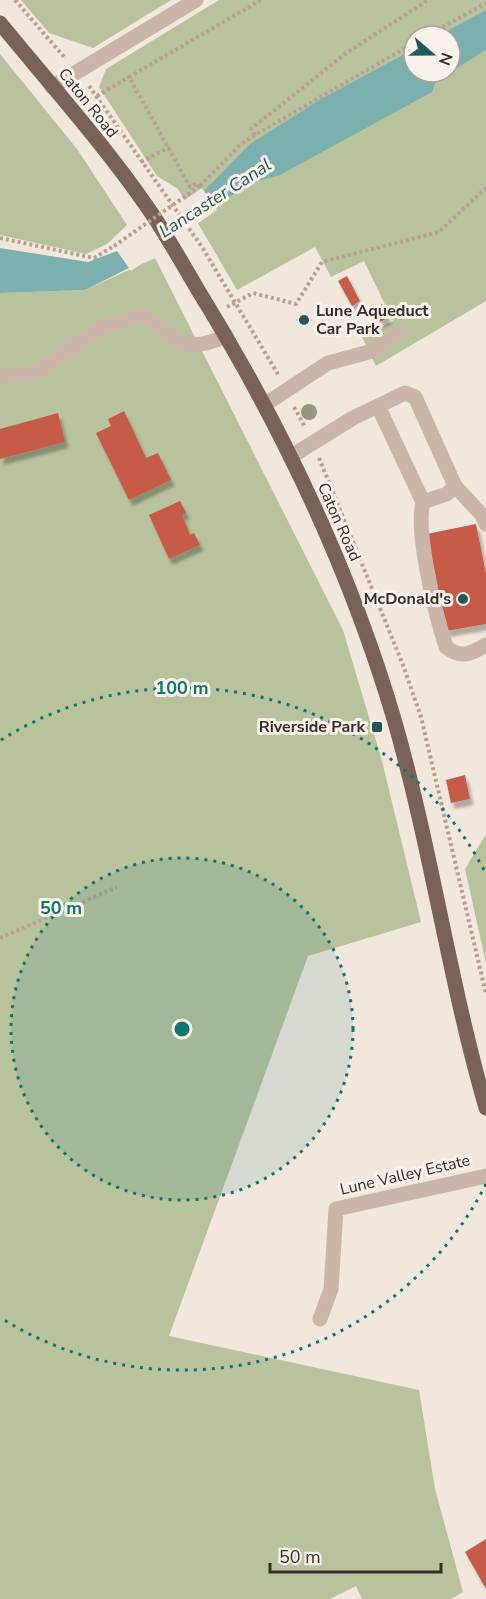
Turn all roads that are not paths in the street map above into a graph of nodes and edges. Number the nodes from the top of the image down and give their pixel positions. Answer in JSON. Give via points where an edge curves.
{"nodes":[{"id":1,"x":196,"y":0,"type":"edge"},
{"id":2,"x":0,"y":23,"type":"edge"},
{"id":3,"x":52,"y":87,"type":"junction"},
{"id":4,"x":399,"y":332,"type":"dead end"},
{"id":5,"x":226,"y":336,"type":"junction"},
{"id":6,"x":0,"y":376,"type":"edge"},
{"id":7,"x":264,"y":405,"type":"junction"},
{"id":8,"x":378,"y":406,"type":"junction"},
{"id":9,"x":290,"y":457,"type":"junction"},
{"id":10,"x":455,"y":486,"type":"junction"},
{"id":11,"x":423,"y":502,"type":"junction"},
{"id":12,"x":486,"y":524,"type":"edge"},
{"id":13,"x":486,"y":645,"type":"edge"},
{"id":14,"x":486,"y":1108,"type":"edge"},
{"id":15,"x":486,"y":1176,"type":"edge"},
{"id":16,"x":320,"y":1319,"type":"dead end"}],
"edges":[{"from":1,"to":3,"type":"street"},
{"from":2,"to":3,"type":"main road","name":"Caton Road"},
{"from":3,"to":5,"type":"main road","name":"Caton Road","via":[[153,215]]},
{"from":4,"to":7,"type":"street","via":[[369,352],[328,363]]},
{"from":5,"to":6,"type":"street","via":[[202,346],[187,346],[146,315],[102,327],[35,373]]},
{"from":5,"to":7,"type":"main road","name":"Caton Road"},
{"from":7,"to":9,"type":"main road","name":"Caton Road"},
{"from":8,"to":9,"type":"street"},
{"from":8,"to":10,"type":"street","via":[[405,393],[415,397]]},
{"from":8,"to":11,"type":"street"},
{"from":9,"to":14,"type":"main road","name":"Caton Road","via":[[341,570],[393,715]]},
{"from":10,"to":11,"type":"street","via":[[447,494]]},
{"from":10,"to":12,"type":"street"},
{"from":11,"to":13,"type":"street","via":[[422,535],[446,647],[454,654],[466,655]]},
{"from":15,"to":16,"type":"street","name":"Lune Valley Estate","via":[[336,1209],[332,1289]]}]}
